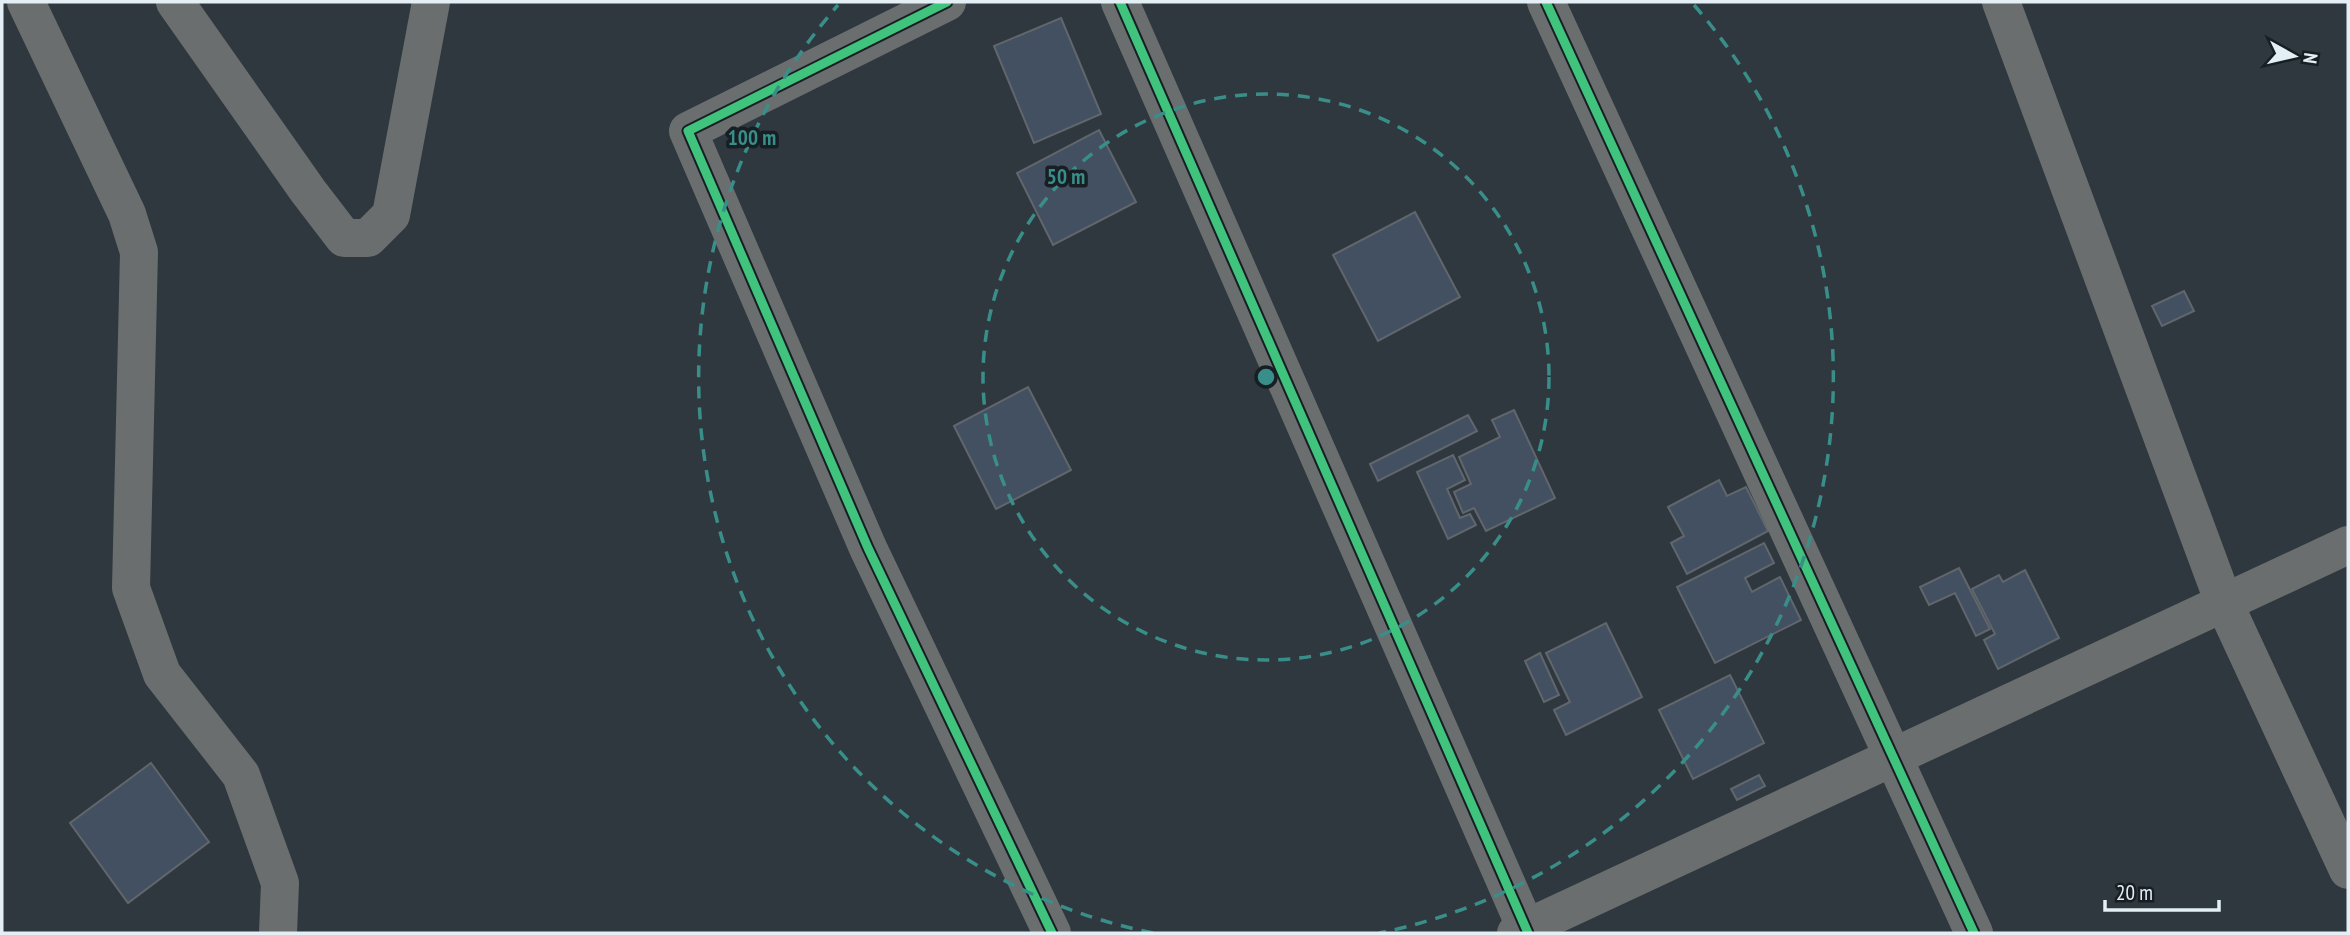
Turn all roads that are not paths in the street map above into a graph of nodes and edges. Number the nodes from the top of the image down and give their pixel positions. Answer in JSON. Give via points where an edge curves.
{"nodes":[{"id":1,"x":26,"y":2,"type":"edge"},
{"id":2,"x":175,"y":2,"type":"edge"},
{"id":3,"x":431,"y":2,"type":"edge"},
{"id":4,"x":947,"y":2,"type":"edge"},
{"id":5,"x":1120,"y":2,"type":"edge"},
{"id":6,"x":1546,"y":2,"type":"edge"},
{"id":7,"x":2001,"y":2,"type":"edge"},
{"id":8,"x":2348,"y":545,"type":"edge"},
{"id":9,"x":2224,"y":603,"type":"junction"},
{"id":10,"x":1894,"y":757,"type":"junction"},
{"id":11,"x":2348,"y":870,"type":"edge"},
{"id":12,"x":1523,"y":932,"type":"edge"},
{"id":13,"x":278,"y":933,"type":"edge"},
{"id":14,"x":1052,"y":933,"type":"edge"},
{"id":15,"x":1974,"y":933,"type":"edge"}],
"edges":[{"from":1,"to":13,"type":"street","via":[[127,214],[139,252],[131,588],[162,674],[241,775],[280,883]]},
{"from":2,"to":3,"type":"street","via":[[344,238],[368,239],[391,215]]},
{"from":4,"to":14,"type":"street","via":[[688,131],[868,548]]},
{"from":5,"to":12,"type":"street"},
{"from":6,"to":10,"type":"street"},
{"from":7,"to":9,"type":"street"},
{"from":8,"to":9,"type":"street"},
{"from":9,"to":10,"type":"street"},
{"from":9,"to":11,"type":"street"},
{"from":10,"to":12,"type":"street"},
{"from":10,"to":15,"type":"street"}]}
